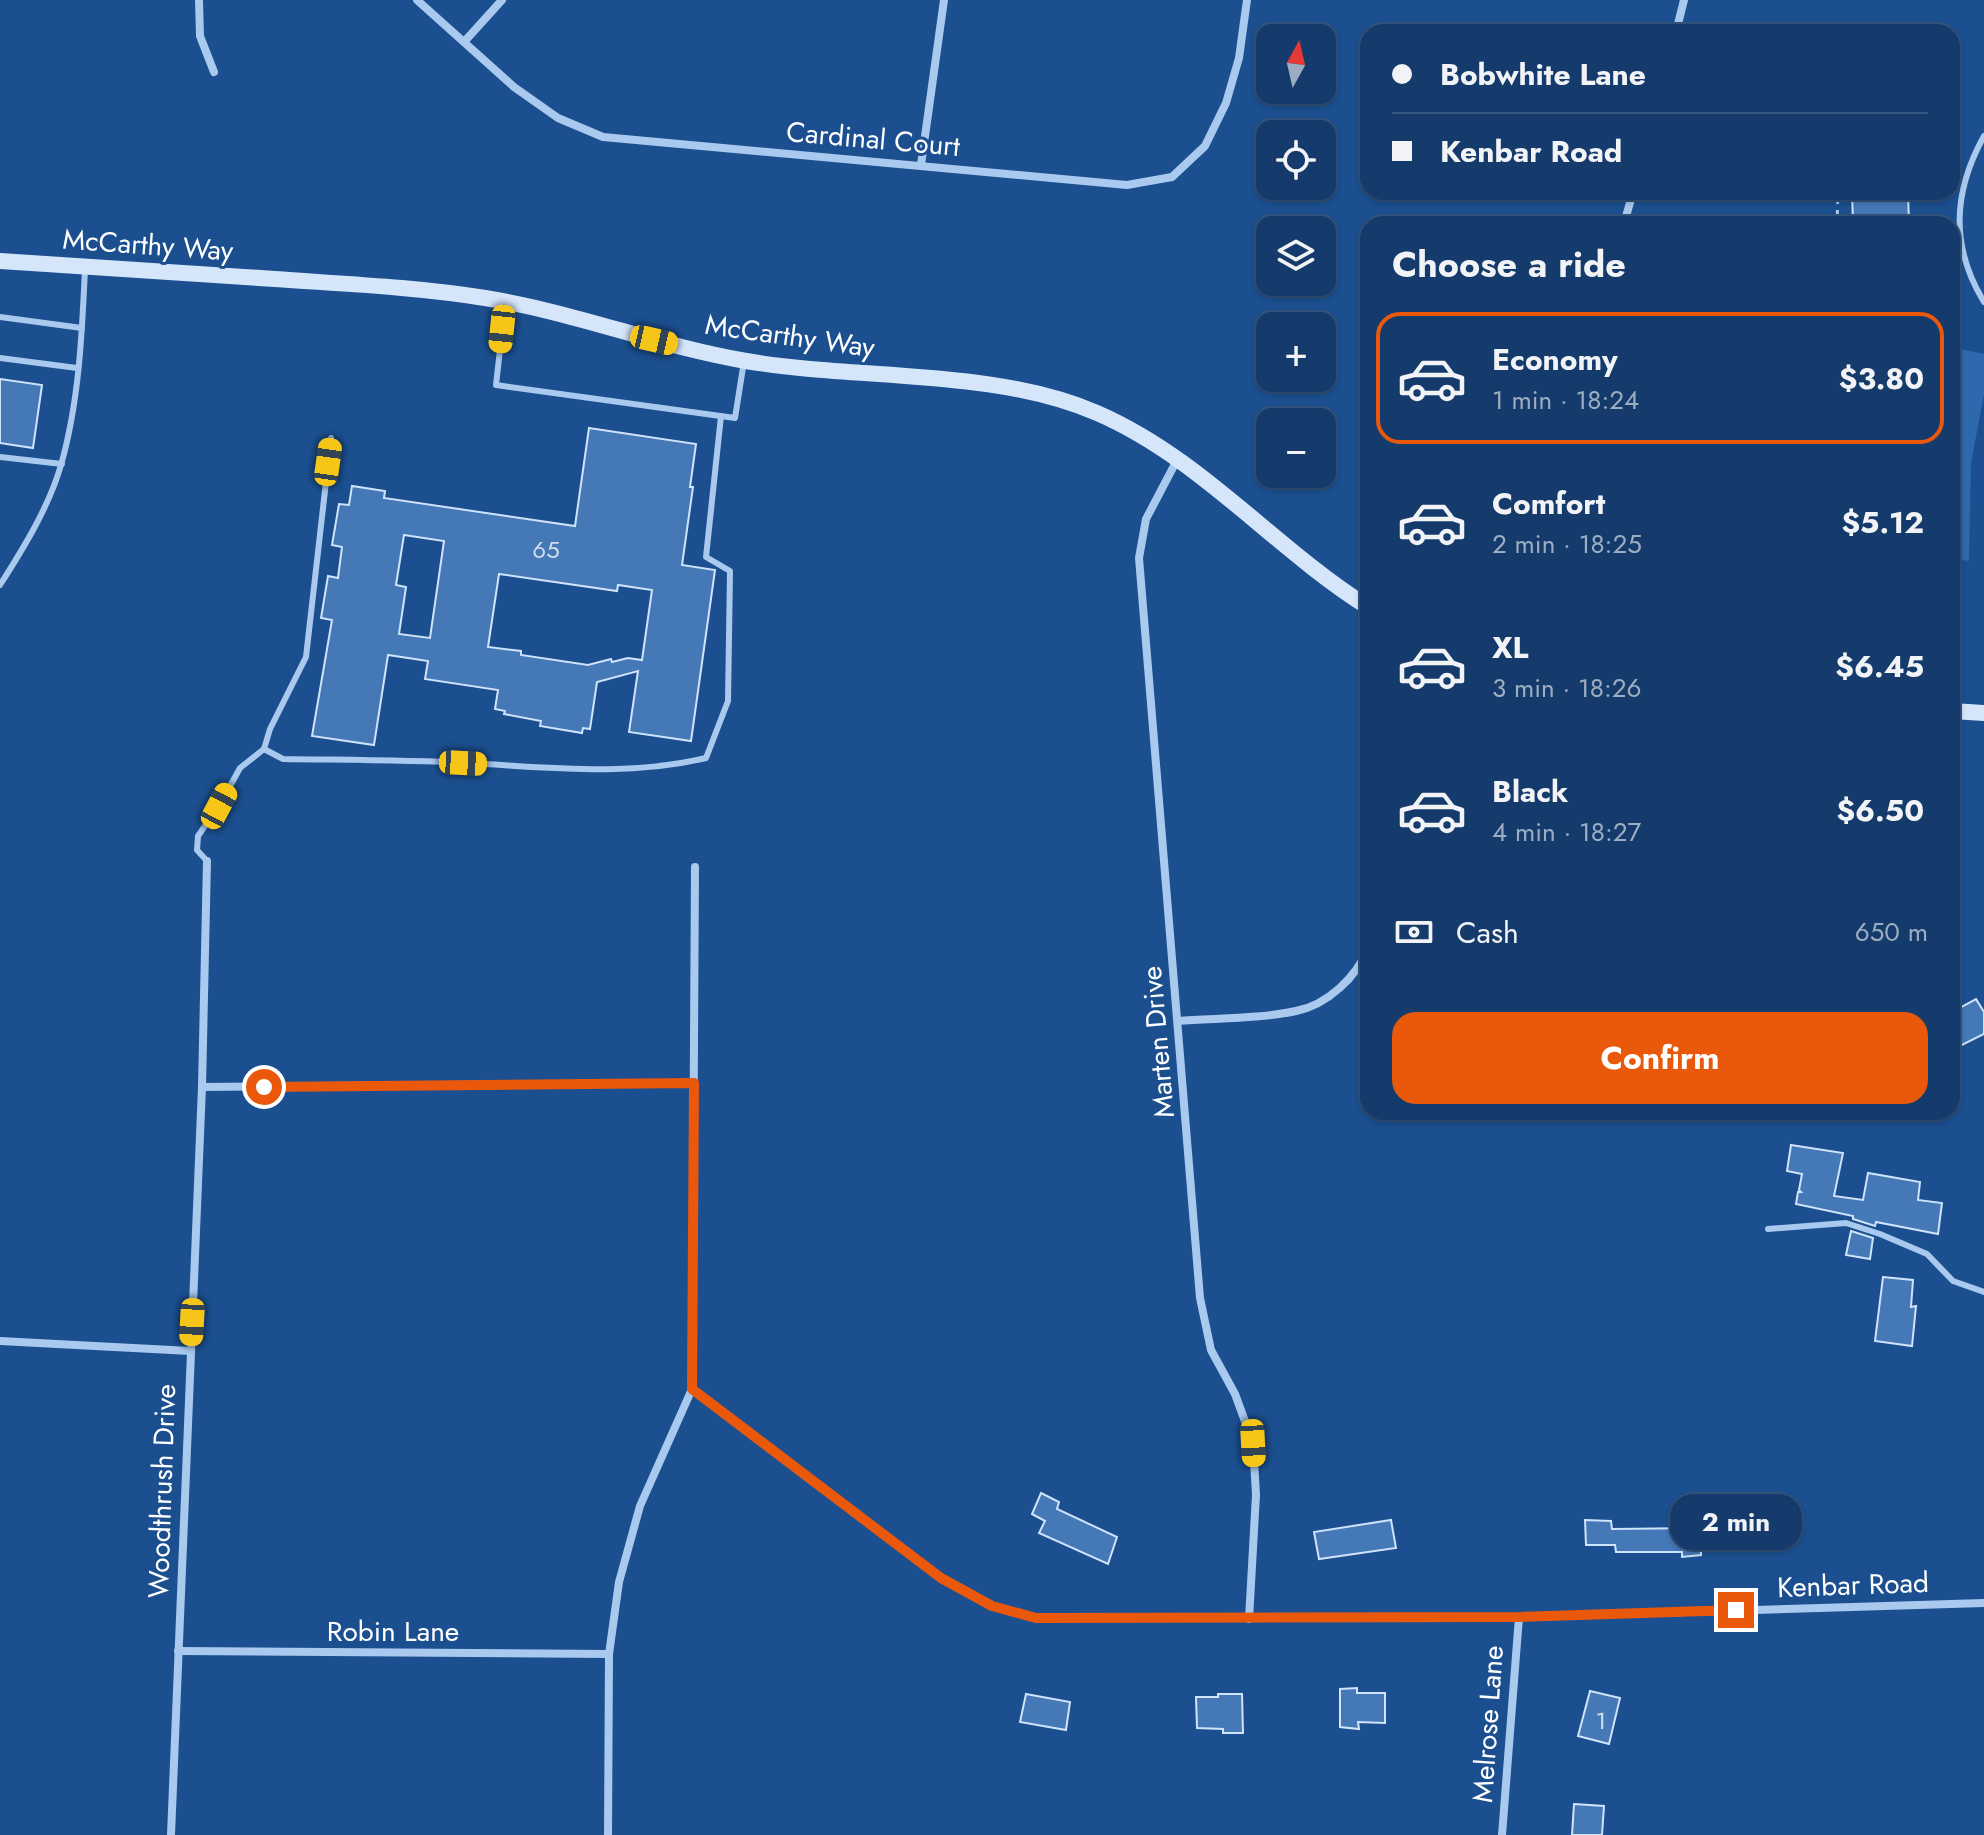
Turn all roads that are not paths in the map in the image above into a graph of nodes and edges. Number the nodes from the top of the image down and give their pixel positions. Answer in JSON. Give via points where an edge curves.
{"nodes":[{"id":1,"x":199,"y":0,"type":"edge"},
{"id":2,"x":417,"y":0,"type":"edge"},
{"id":3,"x":502,"y":0,"type":"edge"},
{"id":4,"x":944,"y":0,"type":"edge"},
{"id":5,"x":1247,"y":0,"type":"edge"},
{"id":6,"x":1684,"y":0,"type":"edge"},
{"id":7,"x":1678,"y":24,"type":"edge"},
{"id":8,"x":464,"y":42,"type":"junction"},
{"id":9,"x":214,"y":72,"type":"dead end"},
{"id":10,"x":1984,"y":136,"type":"edge"},
{"id":11,"x":921,"y":165,"type":"junction"},
{"id":12,"x":1959,"y":216,"type":"edge"},
{"id":13,"x":1960,"y":234,"type":"edge"},
{"id":14,"x":0,"y":261,"type":"edge"},
{"id":15,"x":86,"y":266,"type":"junction"},
{"id":16,"x":505,"y":301,"type":"junction"},
{"id":17,"x":1984,"y":302,"type":"edge"},
{"id":18,"x":0,"y":317,"type":"edge"},
{"id":19,"x":82,"y":328,"type":"junction"},
{"id":20,"x":0,"y":358,"type":"edge"},
{"id":21,"x":744,"y":361,"type":"junction"},
{"id":22,"x":77,"y":368,"type":"junction"},
{"id":23,"x":721,"y":416,"type":"junction"},
{"id":24,"x":331,"y":438,"type":"dead end"},
{"id":25,"x":0,"y":457,"type":"edge"},
{"id":26,"x":1178,"y":460,"type":"junction"},
{"id":27,"x":62,"y":464,"type":"junction"},
{"id":28,"x":0,"y":585,"type":"edge"},
{"id":29,"x":1360,"y":602,"type":"edge"},
{"id":30,"x":1960,"y":712,"type":"edge"},
{"id":31,"x":1984,"y":713,"type":"edge"},
{"id":32,"x":264,"y":749,"type":"junction"},
{"id":33,"x":207,"y":861,"type":"joint"},
{"id":34,"x":695,"y":867,"type":"dead end"},
{"id":35,"x":1360,"y":967,"type":"edge"},
{"id":36,"x":1178,"y":1021,"type":"junction"},
{"id":37,"x":694,"y":1083,"type":"junction"},
{"id":38,"x":202,"y":1087,"type":"junction"},
{"id":39,"x":1768,"y":1229,"type":"dead end"},
{"id":40,"x":1984,"y":1292,"type":"edge"},
{"id":41,"x":0,"y":1341,"type":"edge"},
{"id":42,"x":190,"y":1351,"type":"junction"},
{"id":43,"x":692,"y":1389,"type":"junction"},
{"id":44,"x":1984,"y":1603,"type":"edge"},
{"id":45,"x":1519,"y":1617,"type":"junction"},
{"id":46,"x":1249,"y":1619,"type":"junction"},
{"id":47,"x":178,"y":1651,"type":"junction"},
{"id":48,"x":609,"y":1654,"type":"junction"},
{"id":49,"x":171,"y":1835,"type":"edge"},
{"id":50,"x":608,"y":1835,"type":"edge"},
{"id":51,"x":1502,"y":1835,"type":"edge"}],
"edges":[{"from":1,"to":9,"type":"street","via":[[200,36]]},
{"from":2,"to":8,"type":"street","name":"Cardinal Court"},
{"from":3,"to":8,"type":"street"},
{"from":4,"to":11,"type":"street"},
{"from":5,"to":11,"type":"street","name":"Cardinal Court","via":[[1226,103],[1205,146],[1172,177],[1127,185]]},
{"from":6,"to":7,"type":"street"},
{"from":8,"to":11,"type":"street","name":"Cardinal Court","via":[[558,118],[603,137]]},
{"from":10,"to":12,"type":"lane","via":[[1970,161]]},
{"from":13,"to":17,"type":"lane","via":[[1970,276]]},
{"from":14,"to":15,"type":"street","name":"McCarthy Way"},
{"from":15,"to":16,"type":"street","name":"McCarthy Way"},
{"from":15,"to":19,"type":"lane"},
{"from":16,"to":21,"type":"street","name":"McCarthy Way"},
{"from":16,"to":23,"type":"lane","via":[[496,385]]},
{"from":18,"to":19,"type":"lane"},
{"from":19,"to":22,"type":"lane"},
{"from":20,"to":22,"type":"lane"},
{"from":21,"to":23,"type":"lane","via":[[735,418]]},
{"from":21,"to":26,"type":"street","name":"McCarthy Way","via":[[1041,395],[1096,413]]},
{"from":22,"to":27,"type":"lane"},
{"from":23,"to":32,"type":"lane","via":[[706,557],[730,571],[728,701],[706,758],[675,766],[607,770],[283,759]]},
{"from":24,"to":32,"type":"lane","via":[[306,657]]},
{"from":25,"to":27,"type":"lane"},
{"from":26,"to":29,"type":"street","name":"McCarthy Way"},
{"from":26,"to":36,"type":"street","name":"Marten Drive","via":[[1146,519],[1139,558]]},
{"from":27,"to":28,"type":"lane"},
{"from":30,"to":31,"type":"street"},
{"from":32,"to":33,"type":"lane","via":[[240,768],[198,836],[197,850]]},
{"from":33,"to":38,"type":"street","name":"Woodthrush Drive"},
{"from":34,"to":37,"type":"street"},
{"from":35,"to":36,"type":"street","via":[[1334,993],[1298,1011]]},
{"from":36,"to":46,"type":"street","name":"Marten Drive","via":[[1200,1298],[1211,1350],[1253,1443],[1256,1495]]},
{"from":37,"to":38,"type":"street"},
{"from":37,"to":43,"type":"street"},
{"from":38,"to":42,"type":"street","name":"Woodthrush Drive"},
{"from":39,"to":40,"type":"lane","via":[[1846,1223],[1927,1254],[1953,1281]]},
{"from":41,"to":42,"type":"street"},
{"from":42,"to":47,"type":"street","name":"Woodthrush Drive"},
{"from":43,"to":46,"type":"street","name":"Kenbar Road","via":[[941,1578],[992,1606],[1036,1618]]},
{"from":43,"to":48,"type":"street","via":[[640,1506],[619,1582]]},
{"from":44,"to":45,"type":"street","name":"Kenbar Road"},
{"from":45,"to":46,"type":"street","name":"Kenbar Road"},
{"from":45,"to":51,"type":"street","name":"Melrose Lane"},
{"from":47,"to":48,"type":"street","name":"Robin Lane"},
{"from":47,"to":49,"type":"street","name":"Woodthrush Drive"},
{"from":48,"to":50,"type":"street"}]}
